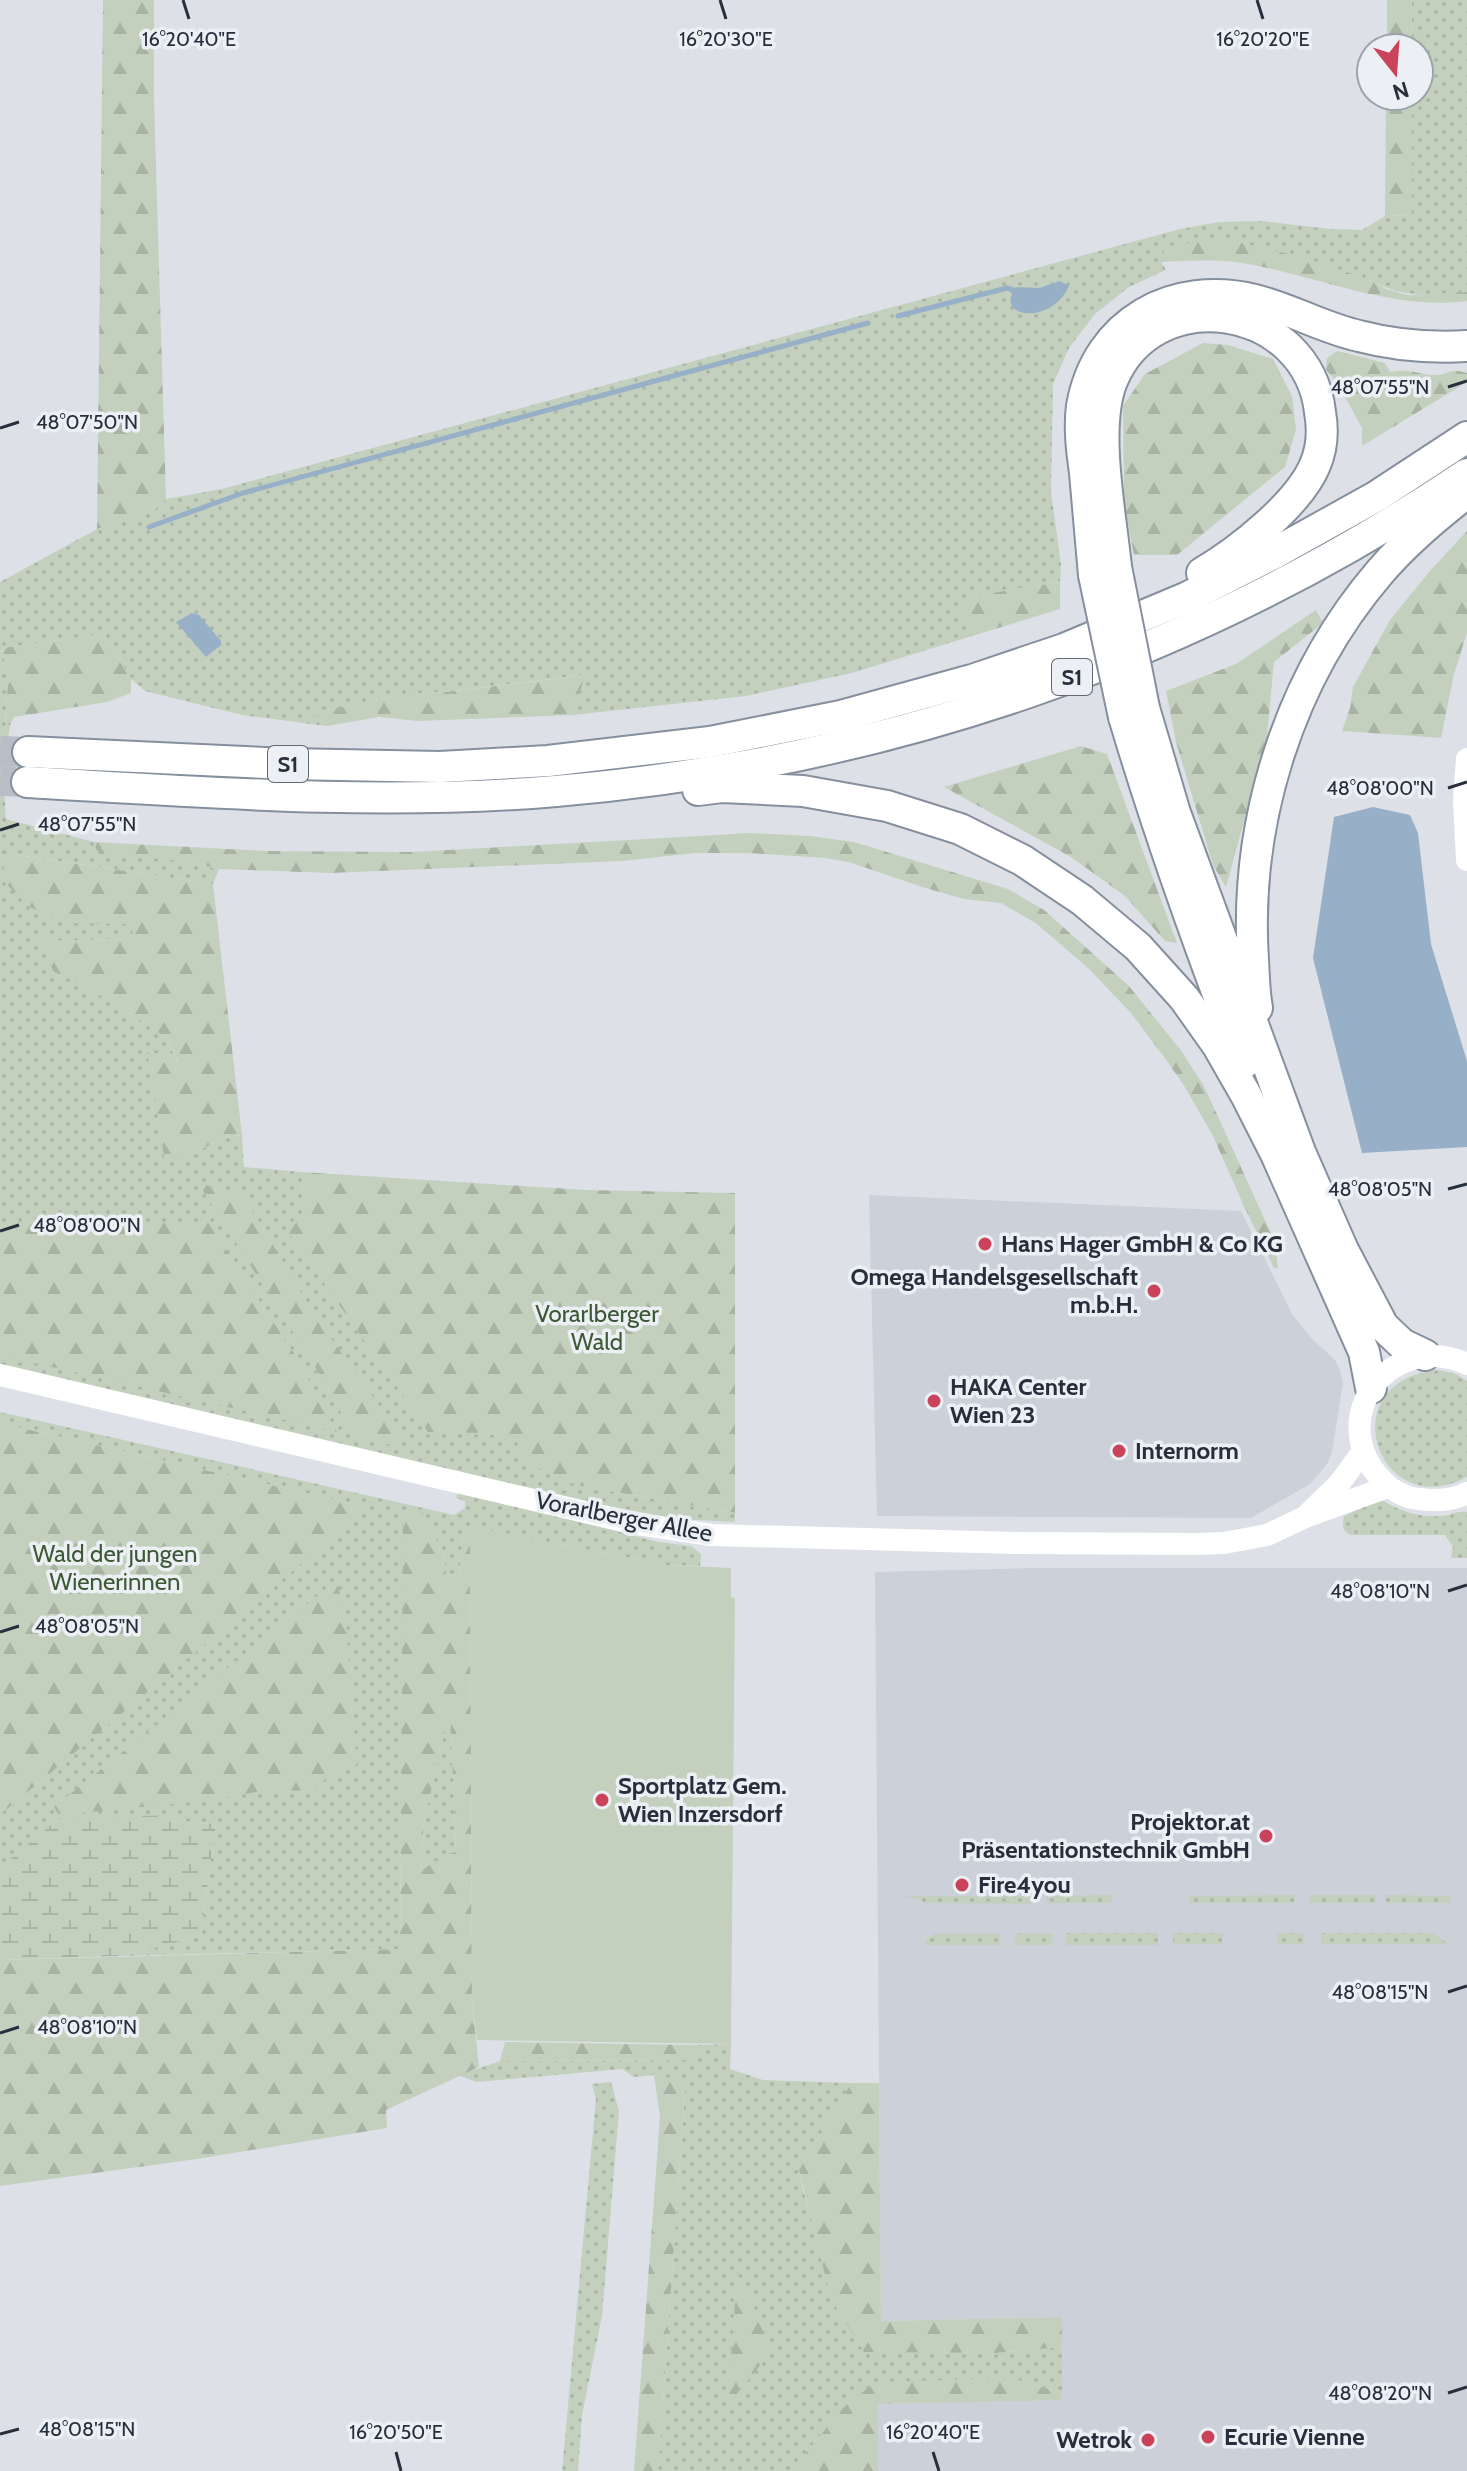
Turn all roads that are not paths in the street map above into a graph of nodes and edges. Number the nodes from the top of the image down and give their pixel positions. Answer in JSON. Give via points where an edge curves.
{"nodes":[{"id":1,"x":1467,"y":346,"type":"edge"},
{"id":2,"x":1467,"y":437,"type":"edge"},
{"id":3,"x":1467,"y":474,"type":"edge"},
{"id":4,"x":1467,"y":492,"type":"edge"},
{"id":5,"x":1105,"y":571,"type":"junction"},
{"id":6,"x":1145,"y":615,"type":"junction"},
{"id":7,"x":1134,"y":713,"type":"junction"},
{"id":8,"x":1467,"y":759,"type":"edge"},
{"id":9,"x":641,"y":782,"type":"junction"},
{"id":10,"x":1467,"y":860,"type":"edge"},
{"id":11,"x":1268,"y":1069,"type":"junction"},
{"id":12,"x":1276,"y":1154,"type":"junction"},
{"id":13,"x":1425,"y":1355,"type":"junction"},
{"id":14,"x":1467,"y":1364,"type":"edge"},
{"id":15,"x":0,"y":1375,"type":"edge"},
{"id":16,"x":1371,"y":1388,"type":"junction"},
{"id":17,"x":1363,"y":1451,"type":"junction"},
{"id":18,"x":1388,"y":1487,"type":"junction"},
{"id":19,"x":1465,"y":1496,"type":"edge"},
{"id":20,"x":1305,"y":1517,"type":"junction"}],
"edges":[{"from":1,"to":5,"type":"highway","via":[[1357,336],[1257,300],[1220,294],[1180,297],[1143,313],[1112,340],[1092,373],[1082,407],[1081,438]]},
{"from":2,"to":6,"type":"highway","number":"S1","via":[[1275,553]]},
{"from":3,"to":9,"type":"highway","number":"S1","via":[[1288,580],[1095,669],[979,710],[847,745]]},
{"from":4,"to":11,"type":"highway","via":[[1380,572],[1329,641],[1295,709],[1276,764],[1255,852],[1251,927]]},
{"from":5,"to":6,"type":"highway","via":[[1104,409],[1128,354],[1154,331],[1185,318],[1218,315],[1248,321],[1279,337],[1304,364],[1319,396],[1323,432],[1315,465],[1298,494],[1266,525],[1214,566],[1166,592]]},
{"from":5,"to":7,"type":"highway","bridge":true},
{"from":6,"to":9,"type":"highway","number":"S1","via":[[972,680],[841,716],[696,744],[440,767],[27,767],[289,795],[426,796]]},
{"from":7,"to":11,"type":"highway"},
{"from":7,"to":12,"type":"highway","via":[[1154,819]]},
{"from":8,"to":10,"type":"main road"},
{"from":9,"to":12,"type":"highway","via":[[691,791],[803,791],[887,806],[960,829],[1022,860],[1138,947],[1184,998],[1218,1046]]},
{"from":11,"to":13,"type":"highway","via":[[1300,1152],[1375,1313],[1390,1334]]},
{"from":12,"to":16,"type":"highway","via":[[1364,1352]]},
{"from":13,"to":14,"type":"main road"},
{"from":13,"to":16,"type":"main road","via":[[1388,1370]]},
{"from":15,"to":20,"type":"main road","name":"Vorarlberger Allee","via":[[632,1523],[711,1535],[1197,1544],[1267,1535]]},
{"from":16,"to":17,"type":"main road","via":[[1360,1420]]},
{"from":17,"to":18,"type":"main road"},
{"from":17,"to":20,"type":"main road","name":"Vorarlberger Allee"},
{"from":18,"to":19,"type":"main road","via":[[1411,1499]]},
{"from":18,"to":20,"type":"main road","name":"Vorarlberger Allee"}]}
